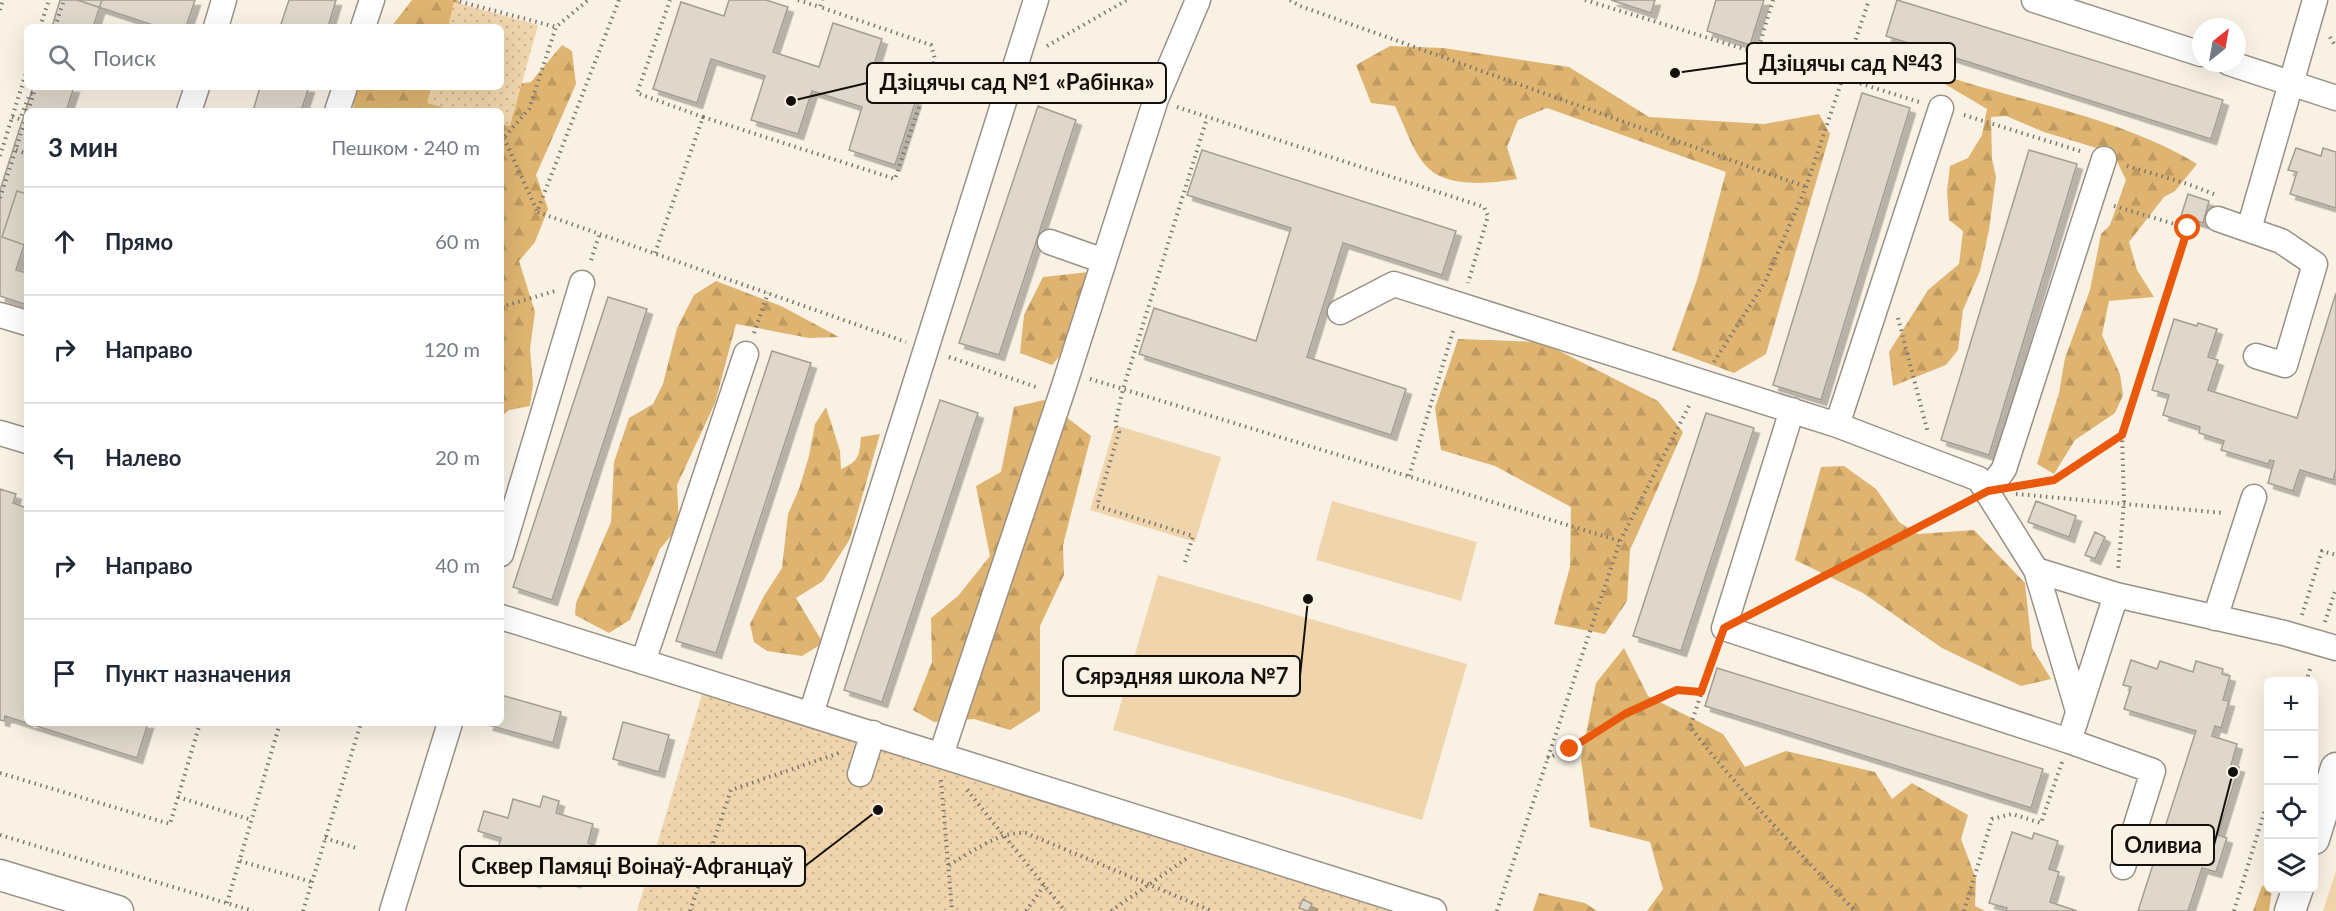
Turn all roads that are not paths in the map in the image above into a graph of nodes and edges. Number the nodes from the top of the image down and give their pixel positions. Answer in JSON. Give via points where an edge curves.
{"nodes":[{"id":1,"x":224,"y":0,"type":"edge"},
{"id":2,"x":372,"y":0,"type":"edge"},
{"id":3,"x":1036,"y":0,"type":"edge"},
{"id":4,"x":1198,"y":0,"type":"edge"},
{"id":5,"x":2034,"y":0,"type":"edge"},
{"id":6,"x":2315,"y":0,"type":"edge"},
{"id":7,"x":217,"y":24,"type":"edge"},
{"id":8,"x":364,"y":24,"type":"edge"},
{"id":9,"x":2192,"y":51,"type":"edge"},
{"id":10,"x":2246,"y":68,"type":"edge"},
{"id":11,"x":2291,"y":83,"type":"junction"},
{"id":12,"x":195,"y":90,"type":"edge"},
{"id":13,"x":344,"y":90,"type":"edge"},
{"id":14,"x":2336,"y":98,"type":"edge"},
{"id":15,"x":190,"y":108,"type":"edge"},
{"id":16,"x":338,"y":108,"type":"edge"},
{"id":17,"x":1941,"y":108,"type":"road end"},
{"id":18,"x":2104,"y":159,"type":"road end"},
{"id":19,"x":2218,"y":219,"type":"dead end"},
{"id":20,"x":2249,"y":229,"type":"junction"},
{"id":21,"x":1050,"y":242,"type":"dead end"},
{"id":22,"x":1104,"y":261,"type":"junction"},
{"id":23,"x":582,"y":283,"type":"road end"},
{"id":24,"x":1340,"y":312,"type":"dead end"},
{"id":25,"x":0,"y":315,"type":"edge"},
{"id":26,"x":24,"y":322,"type":"edge"},
{"id":27,"x":747,"y":354,"type":"road end"},
{"id":28,"x":2256,"y":356,"type":"dead end"},
{"id":29,"x":1792,"y":410,"type":"junction"},
{"id":30,"x":1837,"y":425,"type":"junction"},
{"id":31,"x":0,"y":433,"type":"edge"},
{"id":32,"x":24,"y":440,"type":"edge"},
{"id":33,"x":1988,"y":491,"type":"junction"},
{"id":34,"x":2251,"y":506,"type":"road end"},
{"id":35,"x":504,"y":544,"type":"edge"},
{"id":36,"x":2036,"y":570,"type":"junction"},
{"id":37,"x":2116,"y":595,"type":"junction"},
{"id":38,"x":504,"y":618,"type":"edge"},
{"id":39,"x":2215,"y":618,"type":"junction"},
{"id":40,"x":2336,"y":648,"type":"edge"},
{"id":41,"x":644,"y":662,"type":"junction"},
{"id":42,"x":2078,"y":711,"type":"junction"},
{"id":43,"x":811,"y":714,"type":"junction"},
{"id":44,"x":449,"y":726,"type":"edge"},
{"id":45,"x":873,"y":733,"type":"junction"},
{"id":46,"x":2069,"y":741,"type":"junction"},
{"id":47,"x":941,"y":764,"type":"junction"},
{"id":48,"x":2336,"y":768,"type":"edge"},
{"id":49,"x":860,"y":774,"type":"dead end"},
{"id":50,"x":2318,"y":824,"type":"edge"},
{"id":51,"x":2123,"y":867,"type":"dead end"},
{"id":52,"x":0,"y":875,"type":"edge"},
{"id":53,"x":2296,"y":893,"type":"edge"},
{"id":54,"x":118,"y":911,"type":"edge"},
{"id":55,"x":392,"y":911,"type":"edge"},
{"id":56,"x":1434,"y":911,"type":"edge"},
{"id":57,"x":2290,"y":911,"type":"edge"}],
"edges":[{"from":1,"to":7,"type":"street"},
{"from":2,"to":8,"type":"street"},
{"from":3,"to":43,"type":"street"},
{"from":4,"to":22,"type":"street","via":[[1156,99]]},
{"from":5,"to":9,"type":"street"},
{"from":6,"to":11,"type":"street"},
{"from":10,"to":11,"type":"street"},
{"from":11,"to":14,"type":"street"},
{"from":11,"to":20,"type":"street"},
{"from":12,"to":15,"type":"street"},
{"from":13,"to":16,"type":"street"},
{"from":17,"to":30,"type":"street"},
{"from":18,"to":33,"type":"street","via":[[2004,469]]},
{"from":19,"to":20,"type":"street"},
{"from":20,"to":28,"type":"street","via":[[2281,241],[2315,264],[2284,365]]},
{"from":21,"to":22,"type":"street"},
{"from":22,"to":47,"type":"street"},
{"from":23,"to":35,"type":"street"},
{"from":24,"to":29,"type":"street","via":[[1394,284]]},
{"from":25,"to":26,"type":"street"},
{"from":27,"to":41,"type":"street"},
{"from":29,"to":30,"type":"street"},
{"from":29,"to":46,"type":"street","via":[[1724,628]]},
{"from":30,"to":33,"type":"street","via":[[1979,478]]},
{"from":31,"to":32,"type":"street"},
{"from":33,"to":36,"type":"street"},
{"from":34,"to":39,"type":"street"},
{"from":36,"to":37,"type":"street"},
{"from":36,"to":42,"type":"street"},
{"from":37,"to":39,"type":"street"},
{"from":37,"to":42,"type":"street"},
{"from":38,"to":41,"type":"street"},
{"from":39,"to":40,"type":"street"},
{"from":41,"to":43,"type":"street"},
{"from":42,"to":46,"type":"street"},
{"from":43,"to":45,"type":"street"},
{"from":44,"to":55,"type":"street"},
{"from":45,"to":47,"type":"street"},
{"from":45,"to":49,"type":"street"},
{"from":46,"to":51,"type":"street","via":[[2153,771]]},
{"from":47,"to":56,"type":"street"},
{"from":48,"to":50,"type":"main road"},
{"from":52,"to":54,"type":"main road"},
{"from":53,"to":57,"type":"main road"}]}
